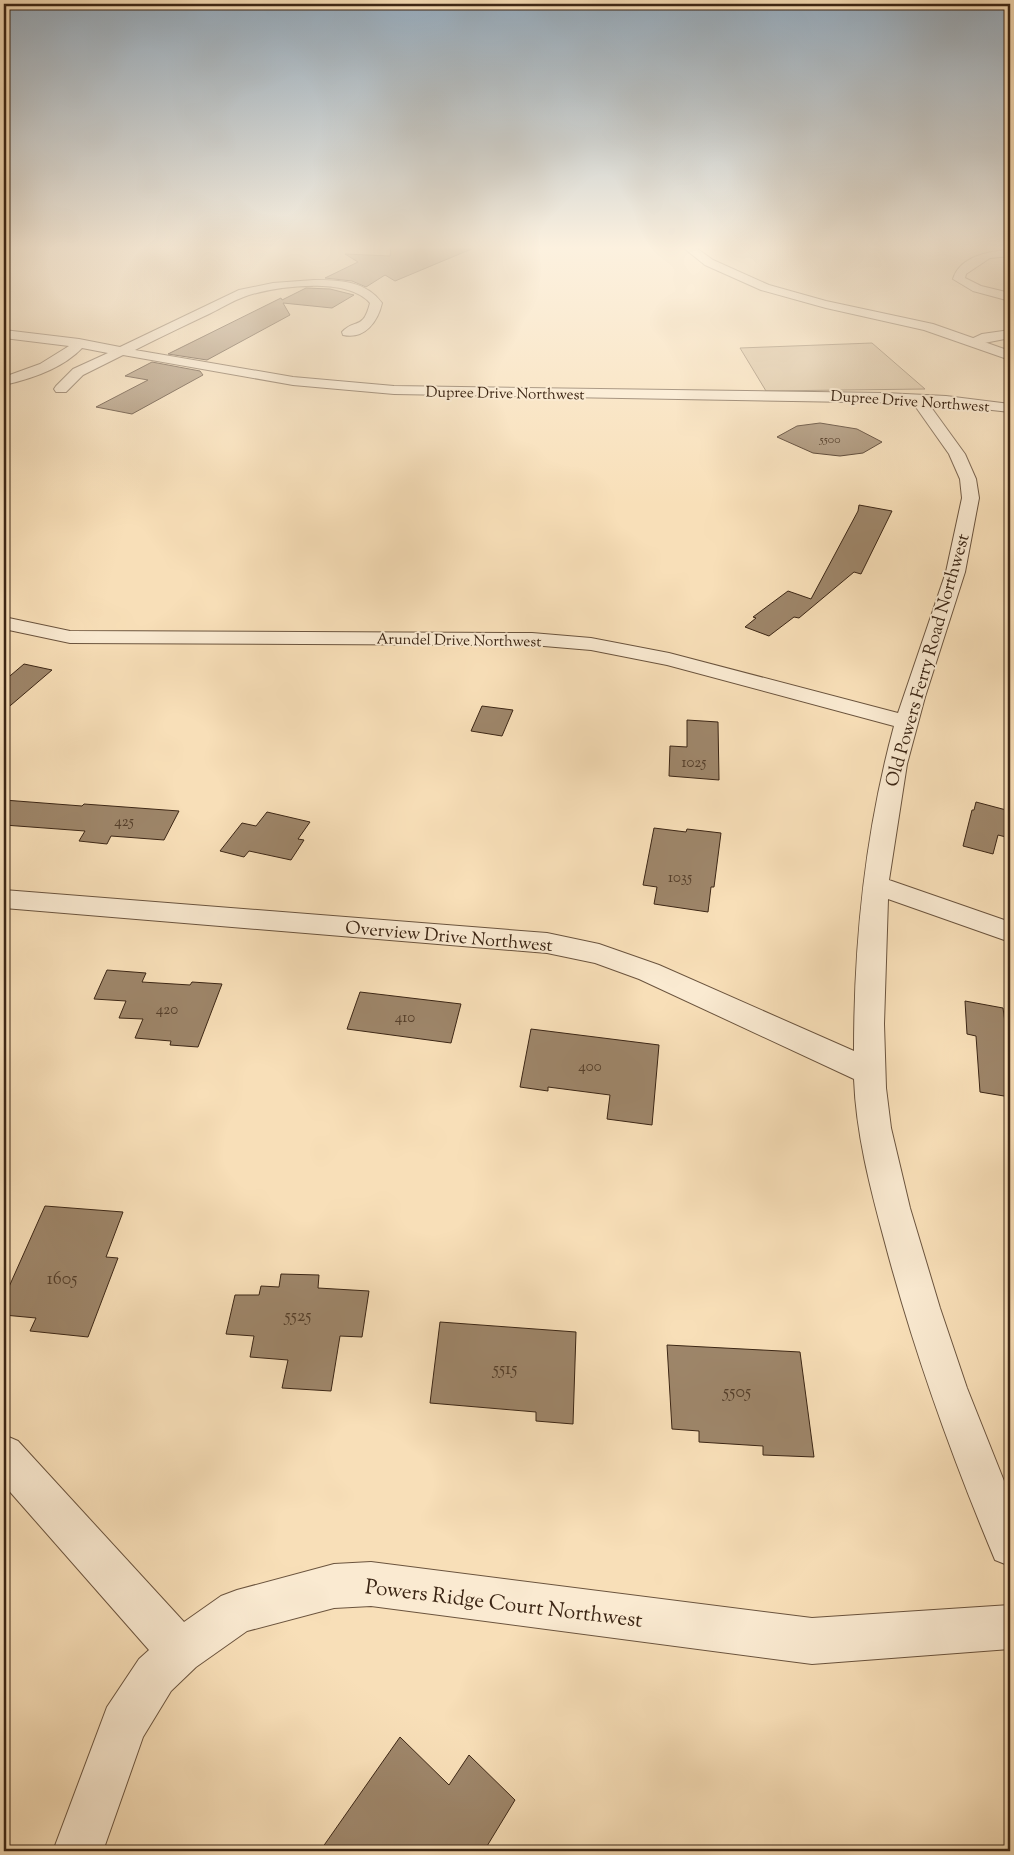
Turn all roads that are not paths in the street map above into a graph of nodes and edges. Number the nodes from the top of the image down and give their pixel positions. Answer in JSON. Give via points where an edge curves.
{"nodes":[{"id":1,"x":162,"y":332,"type":"edge"},
{"id":2,"x":944,"y":332,"type":"edge"},
{"id":3,"x":4,"y":334,"type":"edge"},
{"id":4,"x":1010,"y":334,"type":"edge"},
{"id":5,"x":974,"y":341,"type":"junction"},
{"id":6,"x":79,"y":343,"type":"junction"},
{"id":7,"x":121,"y":351,"type":"junction"},
{"id":8,"x":1010,"y":356,"type":"edge"},
{"id":9,"x":4,"y":374,"type":"edge"},
{"id":10,"x":4,"y":381,"type":"edge"},
{"id":11,"x":62,"y":389,"type":"dead end"},
{"id":12,"x":917,"y":398,"type":"junction"},
{"id":13,"x":1010,"y":408,"type":"edge"},
{"id":14,"x":4,"y":623,"type":"edge"},
{"id":15,"x":906,"y":722,"type":"junction"},
{"id":16,"x":875,"y":885,"type":"junction"},
{"id":17,"x":4,"y":899,"type":"edge"},
{"id":18,"x":1010,"y":932,"type":"edge"},
{"id":19,"x":869,"y":1072,"type":"junction"},
{"id":20,"x":4,"y":1455,"type":"edge"},
{"id":21,"x":1010,"y":1545,"type":"edge"},
{"id":22,"x":1010,"y":1627,"type":"edge"},
{"id":23,"x":180,"y":1651,"type":"junction"},
{"id":24,"x":78,"y":1851,"type":"edge"}],
"edges":[{"from":1,"to":7,"type":"street"},
{"from":2,"to":5,"type":"street"},
{"from":3,"to":6,"type":"street","name":"Dupree Drive Northwest"},
{"from":4,"to":5,"type":"street"},
{"from":5,"to":8,"type":"street"},
{"from":6,"to":7,"type":"street","name":"Dupree Drive Northwest"},
{"from":6,"to":9,"type":"street","via":[[62,347]]},
{"from":6,"to":10,"type":"street","via":[[73,351],[41,368]]},
{"from":7,"to":11,"type":"street","via":[[78,372]]},
{"from":7,"to":12,"type":"street","name":"Dupree Drive Northwest","via":[[293,381],[394,390]]},
{"from":12,"to":13,"type":"street","name":"Dupree Drive Northwest"},
{"from":12,"to":15,"type":"street","name":"Old Powers Ferry Road Northwest","via":[[964,465],[970,491],[962,550]]},
{"from":14,"to":15,"type":"street","name":"Arundel Drive Northwest","via":[[70,637],[532,639],[591,644],[669,659]]},
{"from":15,"to":16,"type":"street","name":"Old Powers Ferry Road Northwest","via":[[888,797]]},
{"from":16,"to":18,"type":"street"},
{"from":16,"to":19,"type":"street","name":"Old Powers Ferry Road Northwest","via":[[869,973]]},
{"from":17,"to":19,"type":"street","name":"Overview Drive Northwest","via":[[547,943],[599,954],[649,972]]},
{"from":19,"to":21,"type":"street","name":"Old Powers Ferry Road Northwest","via":[[882,1165],[917,1300],[970,1453]]},
{"from":20,"to":23,"type":"street"},
{"from":22,"to":23,"type":"street","name":"Powers Ridge Court Northwest","via":[[812,1641],[371,1584],[334,1586],[237,1612]]},
{"from":23,"to":24,"type":"street","name":"Powers Ridge Court Northwest","via":[[155,1675],[124,1724]]}]}
